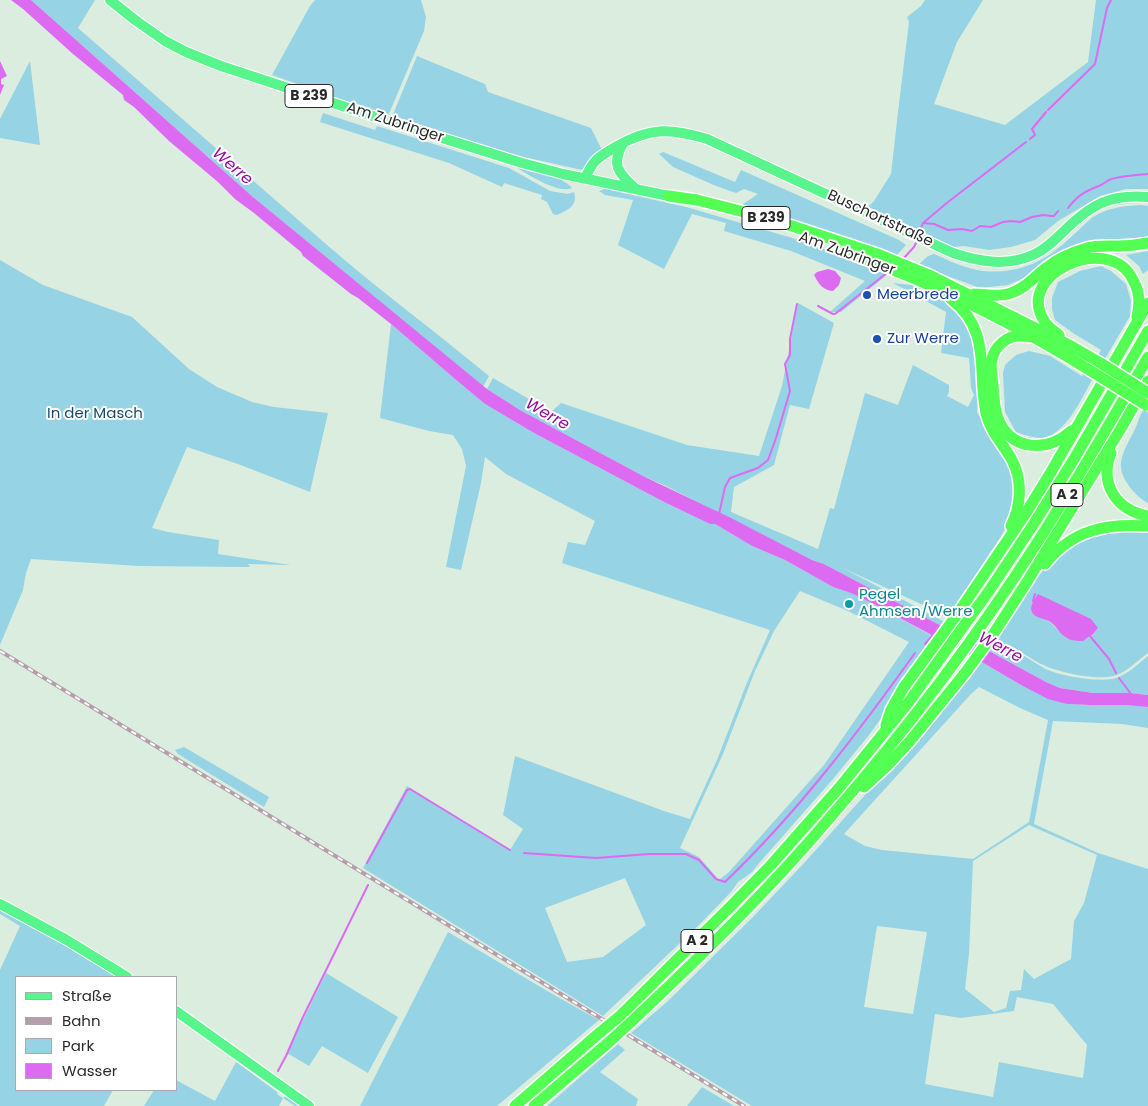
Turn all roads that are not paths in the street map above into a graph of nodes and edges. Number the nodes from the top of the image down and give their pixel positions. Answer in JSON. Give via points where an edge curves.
{"nodes":[{"id":1,"x":110,"y":0,"type":"edge"},
{"id":2,"x":623,"y":143,"type":"junction"},
{"id":3,"x":589,"y":179,"type":"junction"},
{"id":4,"x":636,"y":189,"type":"junction"},
{"id":5,"x":669,"y":196,"type":"joint"},
{"id":6,"x":1148,"y":197,"type":"edge"},
{"id":7,"x":1148,"y":243,"type":"edge"},
{"id":8,"x":926,"y":280,"type":"junction"},
{"id":9,"x":968,"y":294,"type":"junction"},
{"id":10,"x":1148,"y":303,"type":"edge"},
{"id":11,"x":1148,"y":331,"type":"edge"},
{"id":12,"x":1130,"y":333,"type":"junction"},
{"id":13,"x":1035,"y":337,"type":"junction"},
{"id":14,"x":1071,"y":346,"type":"junction"},
{"id":15,"x":1148,"y":357,"type":"edge"},
{"id":16,"x":1099,"y":369,"type":"junction"},
{"id":17,"x":1148,"y":381,"type":"edge"},
{"id":18,"x":1148,"y":393,"type":"edge"},
{"id":19,"x":1147,"y":406,"type":"edge"},
{"id":20,"x":1078,"y":425,"type":"junction"},
{"id":21,"x":1120,"y":430,"type":"junction"},
{"id":22,"x":1148,"y":516,"type":"edge"},
{"id":23,"x":1148,"y":526,"type":"edge"},
{"id":24,"x":1001,"y":549,"type":"junction"},
{"id":25,"x":1025,"y":585,"type":"junction"},
{"id":26,"x":884,"y":732,"type":"junction"},
{"id":27,"x":833,"y":815,"type":"junction"},
{"id":28,"x":0,"y":904,"type":"edge"},
{"id":29,"x":125,"y":976,"type":"edge"},
{"id":30,"x":178,"y":1013,"type":"edge"},
{"id":31,"x":309,"y":1106,"type":"edge"},
{"id":32,"x":515,"y":1106,"type":"edge"},
{"id":33,"x":534,"y":1106,"type":"edge"}],
"edges":[{"from":1,"to":3,"type":"main road","name":"Am Zubringer","number":"B 239","via":[[165,41],[220,66],[522,163]]},
{"from":2,"to":3,"type":"main road","name":"Buschortstraße","via":[[606,153]]},
{"from":2,"to":4,"type":"main road","via":[[616,162],[622,175]]},
{"from":2,"to":6,"type":"main road","name":"Buschortstraße","via":[[649,132],[664,131],[707,139],[912,235],[953,253],[987,262],[1013,261],[1036,253],[1077,218],[1101,203],[1124,196]]},
{"from":3,"to":4,"type":"main road","name":"Am Zubringer","number":"B 239"},
{"from":4,"to":5,"type":"main road","name":"Am Zubringer","number":"B 239"},
{"from":5,"to":8,"type":"highway","name":"Am Zubringer","number":"B 239","via":[[697,200],[792,226]]},
{"from":7,"to":9,"type":"highway","via":[[1087,248],[1057,260],[1010,294]]},
{"from":8,"to":9,"type":"highway","name":"Am Zubringer","number":"B 239"},
{"from":8,"to":13,"type":"highway","name":"Am Zubringer","number":"B 239"},
{"from":8,"to":24,"type":"highway","via":[[962,309],[978,336],[986,414],[1012,461],[1018,479],[1018,505]]},
{"from":9,"to":14,"type":"highway","name":"Am Zubringer","number":"B 239"},
{"from":10,"to":12,"type":"highway"},
{"from":11,"to":26,"type":"highway","number":"A 2","via":[[1033,525],[940,660]]},
{"from":12,"to":14,"type":"highway","via":[[1137,317],[1139,299],[1132,276],[1111,260],[1081,260],[1053,273],[1039,296],[1045,323]]},
{"from":12,"to":20,"type":"highway"},
{"from":13,"to":16,"type":"highway","name":"Am Zubringer","number":"B 239"},
{"from":13,"to":20,"type":"highway","via":[[1009,338],[995,350],[992,359],[994,405],[1000,423],[1013,438],[1035,446],[1058,441]]},
{"from":14,"to":16,"type":"highway","name":"Am Zubringer","number":"B 239"},
{"from":15,"to":27,"type":"highway","number":"A 2","via":[[1070,491],[979,628],[885,753]]},
{"from":16,"to":18,"type":"highway","name":"Am Zubringer","number":"B 239","bridge":true},
{"from":16,"to":19,"type":"highway","name":"Am Zubringer","number":"B 239","bridge":true},
{"from":17,"to":21,"type":"highway"},
{"from":20,"to":24,"type":"highway"},
{"from":21,"to":22,"type":"highway","via":[[1109,459],[1110,488],[1128,509]]},
{"from":21,"to":25,"type":"highway"},
{"from":23,"to":25,"type":"highway","via":[[1123,525],[1085,533],[1054,553]]},
{"from":24,"to":26,"type":"highway","via":[[904,688],[891,710]]},
{"from":25,"to":27,"type":"highway","via":[[992,636],[910,741]]},
{"from":26,"to":32,"type":"highway","number":"A 2","bridge":true,"via":[[839,788],[732,906],[621,1015]]},
{"from":27,"to":33,"type":"highway","number":"A 2","bridge":true,"via":[[705,952],[608,1043]]},
{"from":28,"to":29,"type":"main road","via":[[65,938]]},
{"from":30,"to":31,"type":"main road"}]}
